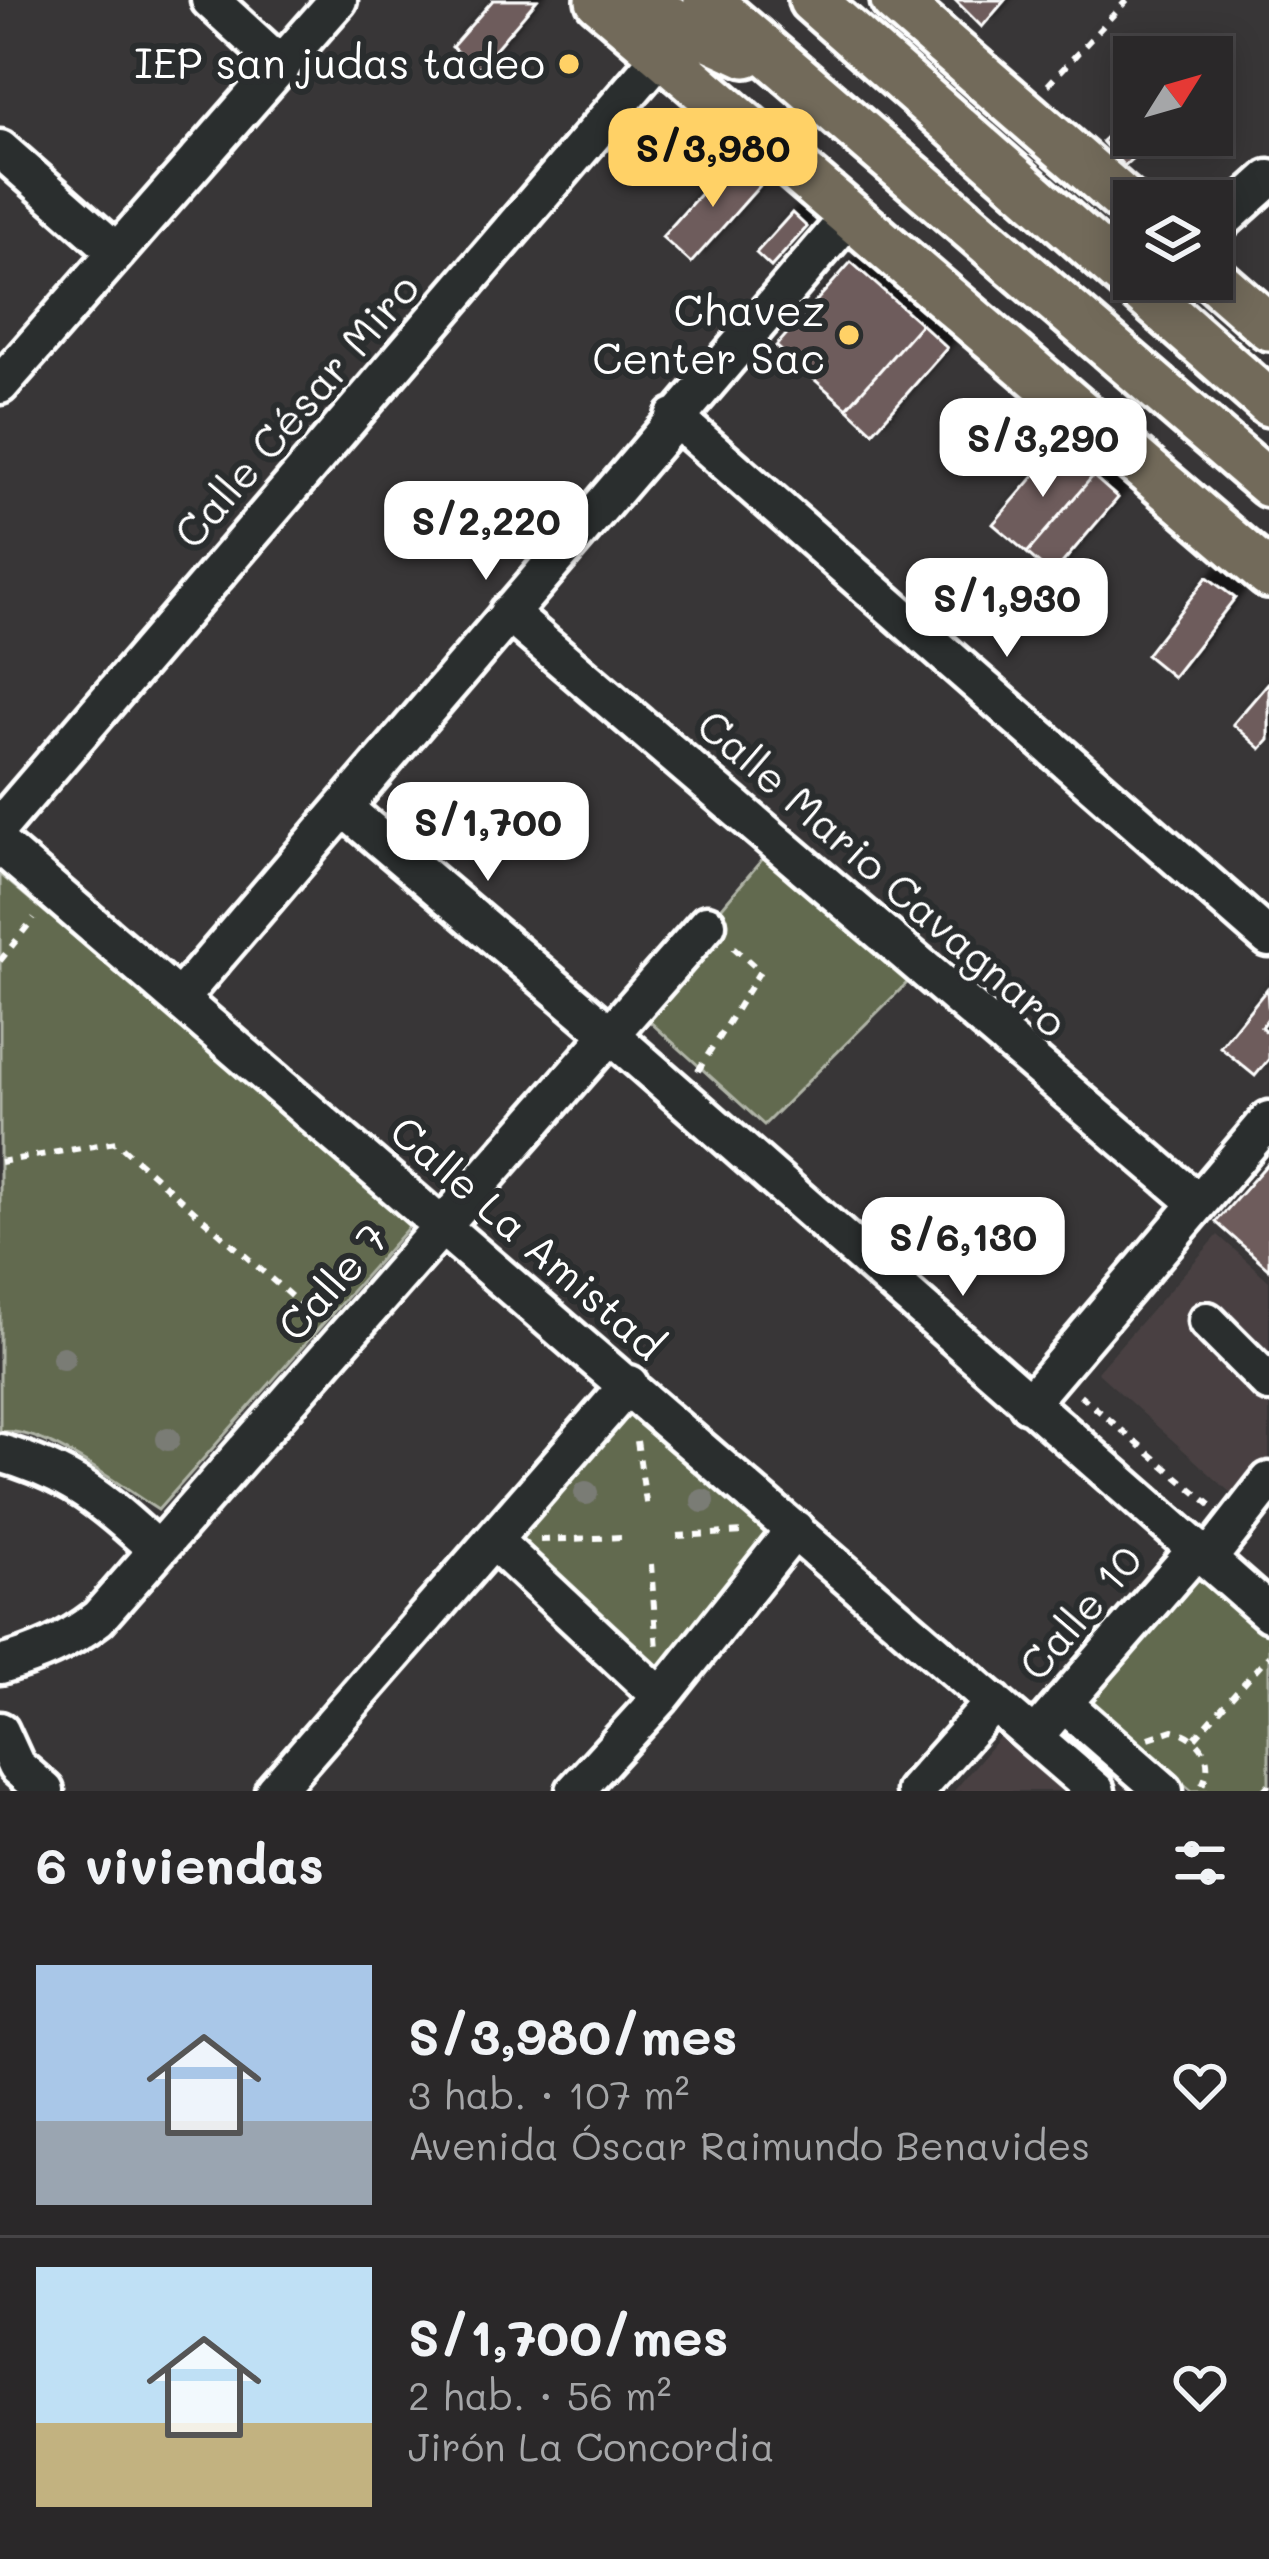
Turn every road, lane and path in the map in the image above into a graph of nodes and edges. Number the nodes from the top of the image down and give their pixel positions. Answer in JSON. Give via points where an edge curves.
{"nodes":[{"id":1,"x":210,"y":0,"type":"edge"},
{"id":2,"x":338,"y":0,"type":"edge"},
{"id":3,"x":598,"y":0,"type":"edge"},
{"id":4,"x":629,"y":0,"type":"edge"},
{"id":5,"x":707,"y":0,"type":"edge"},
{"id":6,"x":812,"y":0,"type":"edge"},
{"id":7,"x":894,"y":0,"type":"edge"},
{"id":8,"x":1127,"y":0,"type":"edge"},
{"id":9,"x":662,"y":54,"type":"junction"},
{"id":10,"x":282,"y":66,"type":"junction"},
{"id":11,"x":799,"y":79,"type":"junction"},
{"id":12,"x":1023,"y":112,"type":"junction"},
{"id":13,"x":0,"y":149,"type":"edge"},
{"id":14,"x":1269,"y":179,"type":"edge"},
{"id":15,"x":1113,"y":191,"type":"edge"},
{"id":16,"x":1233,"y":211,"type":"edge"},
{"id":17,"x":849,"y":217,"type":"junction"},
{"id":18,"x":117,"y":252,"type":"junction"},
{"id":19,"x":1233,"y":295,"type":"edge"},
{"id":20,"x":1269,"y":326,"type":"edge"},
{"id":21,"x":0,"y":385,"type":"edge"},
{"id":22,"x":1269,"y":403,"type":"edge"},
{"id":23,"x":674,"y":417,"type":"junction"},
{"id":24,"x":1269,"y":484,"type":"edge"},
{"id":25,"x":1269,"y":575,"type":"edge"},
{"id":26,"x":508,"y":613,"type":"junction"},
{"id":27,"x":345,"y":809,"type":"junction"},
{"id":28,"x":0,"y":826,"type":"edge"},
{"id":29,"x":0,"y":845,"type":"edge"},
{"id":30,"x":54,"y":892,"type":"junction"},
{"id":31,"x":707,"y":924,"type":"joint"},
{"id":32,"x":1269,"y":938,"type":"edge"},
{"id":33,"x":0,"y":961,"type":"edge"},
{"id":34,"x":180,"y":998,"type":"junction"},
{"id":35,"x":612,"y":1036,"type":"junction"},
{"id":36,"x":681,"y":1097,"type":"junction"},
{"id":37,"x":1269,"y":1120,"type":"edge"},
{"id":38,"x":0,"y":1162,"type":"edge"},
{"id":39,"x":1198,"y":1203,"type":"junction"},
{"id":40,"x":443,"y":1226,"type":"junction"},
{"id":41,"x":1207,"y":1321,"type":"dead end"},
{"id":42,"x":341,"y":1340,"type":"junction"},
{"id":43,"x":1054,"y":1374,"type":"junction"},
{"id":44,"x":1269,"y":1383,"type":"edge"},
{"id":45,"x":629,"y":1384,"type":"junction"},
{"id":46,"x":1028,"y":1404,"type":"junction"},
{"id":47,"x":0,"y":1453,"type":"edge"},
{"id":48,"x":1269,"y":1481,"type":"edge"},
{"id":49,"x":647,"y":1509,"type":"dead end"},
{"id":50,"x":1236,"y":1526,"type":"junction"},
{"id":51,"x":795,"y":1528,"type":"junction"},
{"id":52,"x":677,"y":1536,"type":"dead end"},
{"id":53,"x":622,"y":1537,"type":"dead end"},
{"id":54,"x":494,"y":1541,"type":"junction"},
{"id":55,"x":157,"y":1550,"type":"junction"},
{"id":56,"x":1202,"y":1554,"type":"junction"},
{"id":57,"x":651,"y":1564,"type":"dead end"},
{"id":58,"x":1269,"y":1613,"type":"edge"},
{"id":59,"x":1269,"y":1655,"type":"edge"},
{"id":60,"x":0,"y":1665,"type":"edge"},
{"id":61,"x":661,"y":1697,"type":"junction"},
{"id":62,"x":994,"y":1702,"type":"junction"},
{"id":63,"x":1063,"y":1703,"type":"junction"},
{"id":64,"x":0,"y":1731,"type":"edge"},
{"id":65,"x":1034,"y":1737,"type":"junction"},
{"id":66,"x":1195,"y":1738,"type":"junction"},
{"id":67,"x":1142,"y":1744,"type":"dead end"},
{"id":68,"x":1269,"y":1784,"type":"edge"},
{"id":69,"x":45,"y":1791,"type":"edge"},
{"id":70,"x":274,"y":1791,"type":"edge"},
{"id":71,"x":575,"y":1791,"type":"edge"},
{"id":72,"x":915,"y":1791,"type":"edge"},
{"id":73,"x":1096,"y":1791,"type":"edge"},
{"id":74,"x":1164,"y":1791,"type":"edge"},
{"id":75,"x":1198,"y":1791,"type":"edge"},
{"id":76,"x":1263,"y":1791,"type":"edge"}],
"edges":[{"from":1,"to":10,"type":"street"},
{"from":2,"to":10,"type":"street"},
{"from":3,"to":9,"type":"main road"},
{"from":4,"to":11,"type":"main road"},
{"from":5,"to":11,"type":"main road"},
{"from":6,"to":22,"type":"main road"},
{"from":7,"to":12,"type":"main road"},
{"from":8,"to":12,"type":"path"},
{"from":9,"to":17,"type":"main road"},
{"from":9,"to":28,"type":"street","name":"Calle César Miro"},
{"from":10,"to":18,"type":"street"},
{"from":11,"to":24,"type":"main road"},
{"from":12,"to":15,"type":"main road"},
{"from":13,"to":18,"type":"street"},
{"from":14,"to":16,"type":"street"},
{"from":17,"to":23,"type":"street"},
{"from":17,"to":25,"type":"main road"},
{"from":18,"to":21,"type":"street"},
{"from":19,"to":20,"type":"main road"},
{"from":23,"to":26,"type":"street"},
{"from":23,"to":32,"type":"street"},
{"from":26,"to":27,"type":"street"},
{"from":26,"to":39,"type":"street","name":"Calle Mario Cavagnaro"},
{"from":27,"to":34,"type":"street"},
{"from":27,"to":35,"type":"street"},
{"from":29,"to":30,"type":"street","name":"Calle La Amistad"},
{"from":30,"to":33,"type":"path"},
{"from":30,"to":34,"type":"street","name":"Calle La Amistad"},
{"from":31,"to":35,"type":"street","name":"Calle 7"},
{"from":31,"to":36,"type":"path","via":[[760,971]]},
{"from":34,"to":40,"type":"street","name":"Calle La Amistad"},
{"from":35,"to":36,"type":"street"},
{"from":35,"to":40,"type":"street","name":"Calle 7"},
{"from":36,"to":46,"type":"street"},
{"from":37,"to":39,"type":"street"},
{"from":38,"to":42,"type":"path","via":[[116,1142]]},
{"from":39,"to":43,"type":"street"},
{"from":40,"to":42,"type":"street","name":"Calle 7"},
{"from":40,"to":45,"type":"street","name":"Calle La Amistad"},
{"from":41,"to":44,"type":"street"},
{"from":42,"to":55,"type":"street","name":"Calle 7"},
{"from":43,"to":46,"type":"street"},
{"from":43,"to":50,"type":"path"},
{"from":45,"to":49,"type":"path"},
{"from":45,"to":51,"type":"street","name":"Calle La Amistad"},
{"from":45,"to":54,"type":"street"},
{"from":46,"to":56,"type":"street"},
{"from":47,"to":55,"type":"street","via":[[42,1465],[99,1497]]},
{"from":48,"to":50,"type":"street","name":"Calle 10"},
{"from":50,"to":56,"type":"street","name":"Calle 10"},
{"from":51,"to":52,"type":"path"},
{"from":51,"to":61,"type":"street"},
{"from":51,"to":62,"type":"street","name":"Calle La Amistad"},
{"from":53,"to":54,"type":"path"},
{"from":54,"to":61,"type":"street"},
{"from":54,"to":70,"type":"street"},
{"from":55,"to":60,"type":"street","name":"Calle 7","via":[[70,1639]]},
{"from":56,"to":58,"type":"street"},
{"from":56,"to":63,"type":"street","name":"Calle 10"},
{"from":57,"to":61,"type":"path"},
{"from":59,"to":66,"type":"path"},
{"from":61,"to":71,"type":"street"},
{"from":62,"to":65,"type":"street","name":"Calle La Amistad"},
{"from":62,"to":72,"type":"street","name":"Calle 10"},
{"from":63,"to":65,"type":"street","name":"Calle 10"},
{"from":63,"to":74,"type":"street"},
{"from":64,"to":69,"type":"street","via":[[16,1766]]},
{"from":65,"to":73,"type":"street","name":"Calle La Amistad"},
{"from":66,"to":67,"type":"path","via":[[1161,1731]]},
{"from":66,"to":75,"type":"path","via":[[1208,1759]]},
{"from":68,"to":76,"type":"path"}]}
